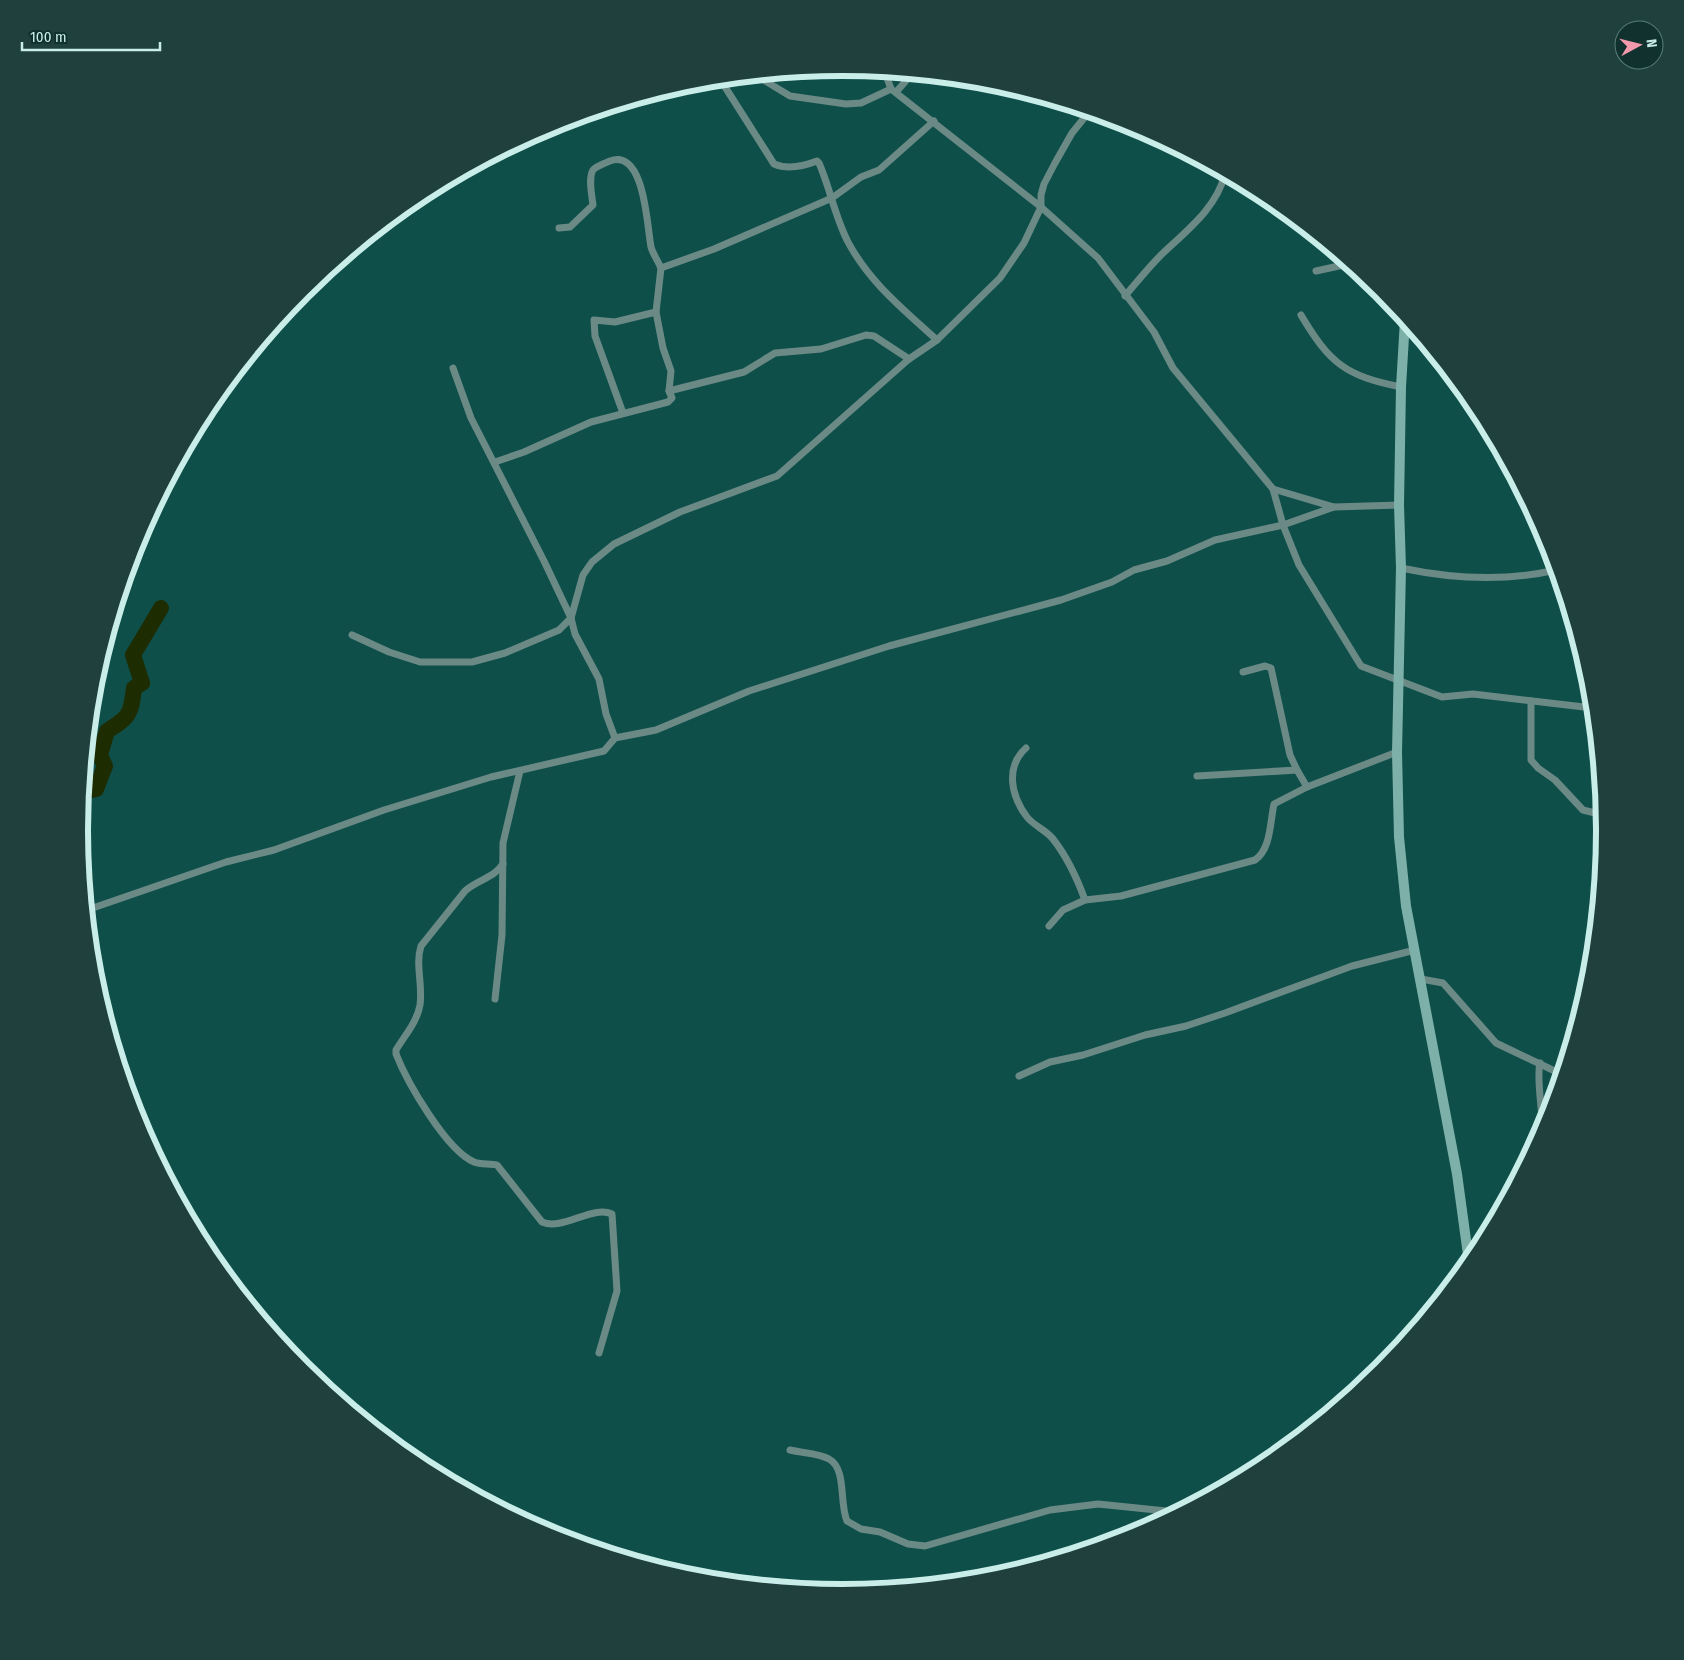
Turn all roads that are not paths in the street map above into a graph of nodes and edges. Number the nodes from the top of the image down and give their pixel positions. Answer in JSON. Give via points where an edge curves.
{"nodes":[{"id":1,"x":888,"y":78,"type":"edge"},
{"id":2,"x":906,"y":80,"type":"edge"},
{"id":3,"x":765,"y":81,"type":"edge"},
{"id":4,"x":724,"y":86,"type":"edge"},
{"id":5,"x":894,"y":90,"type":"junction"},
{"id":6,"x":1085,"y":117,"type":"edge"},
{"id":7,"x":934,"y":121,"type":"junction"},
{"id":8,"x":1224,"y":180,"type":"edge"},
{"id":9,"x":832,"y":198,"type":"junction"},
{"id":10,"x":1041,"y":206,"type":"junction"},
{"id":11,"x":559,"y":228,"type":"dead end"},
{"id":12,"x":1342,"y":266,"type":"edge"},
{"id":13,"x":661,"y":268,"type":"junction"},
{"id":14,"x":1316,"y":272,"type":"dead end"},
{"id":15,"x":1126,"y":296,"type":"junction"},
{"id":16,"x":656,"y":312,"type":"junction"},
{"id":17,"x":1301,"y":315,"type":"dead end"},
{"id":18,"x":1405,"y":328,"type":"edge"},
{"id":19,"x":937,"y":340,"type":"junction"},
{"id":20,"x":909,"y":359,"type":"junction"},
{"id":21,"x":453,"y":368,"type":"dead end"},
{"id":22,"x":1401,"y":387,"type":"junction"},
{"id":23,"x":669,"y":391,"type":"junction"},
{"id":24,"x":623,"y":413,"type":"junction"},
{"id":25,"x":495,"y":462,"type":"junction"},
{"id":26,"x":1273,"y":489,"type":"junction"},
{"id":27,"x":1399,"y":505,"type":"junction"},
{"id":28,"x":1334,"y":506,"type":"junction"},
{"id":29,"x":1283,"y":525,"type":"junction"},
{"id":30,"x":1401,"y":568,"type":"junction"},
{"id":31,"x":1549,"y":571,"type":"edge"},
{"id":32,"x":571,"y":618,"type":"junction"},
{"id":33,"x":352,"y":635,"type":"dead end"},
{"id":34,"x":1243,"y":672,"type":"dead end"},
{"id":35,"x":1400,"y":682,"type":"junction"},
{"id":36,"x":1531,"y":701,"type":"junction"},
{"id":37,"x":1585,"y":707,"type":"edge"},
{"id":38,"x":615,"y":738,"type":"junction"},
{"id":39,"x":1026,"y":748,"type":"dead end"},
{"id":40,"x":1397,"y":752,"type":"junction"},
{"id":41,"x":1297,"y":770,"type":"junction"},
{"id":42,"x":520,"y":771,"type":"junction"},
{"id":43,"x":1197,"y":776,"type":"dead end"},
{"id":44,"x":1307,"y":787,"type":"junction"},
{"id":45,"x":1595,"y":812,"type":"edge"},
{"id":46,"x":503,"y":864,"type":"junction"},
{"id":47,"x":1085,"y":900,"type":"junction"},
{"id":48,"x":93,"y":908,"type":"edge"},
{"id":49,"x":1049,"y":926,"type":"dead end"},
{"id":50,"x":1415,"y":950,"type":"junction"},
{"id":51,"x":1421,"y":979,"type":"junction"},
{"id":52,"x":495,"y":999,"type":"dead end"},
{"id":53,"x":1540,"y":1063,"type":"junction"},
{"id":54,"x":1556,"y":1071,"type":"edge"},
{"id":55,"x":1019,"y":1076,"type":"dead end"},
{"id":56,"x":1542,"y":1108,"type":"edge"},
{"id":57,"x":1470,"y":1247,"type":"edge"},
{"id":58,"x":598,"y":1353,"type":"dead end"},
{"id":59,"x":790,"y":1450,"type":"dead end"},
{"id":60,"x":1164,"y":1511,"type":"edge"}],
"edges":[{"from":1,"to":5,"type":"street"},
{"from":2,"to":5,"type":"street"},
{"from":3,"to":5,"type":"street","via":[[790,96],[846,104],[861,103]]},
{"from":4,"to":9,"type":"street","via":[[774,164],[803,166],[818,161]]},
{"from":5,"to":7,"type":"street"},
{"from":6,"to":10,"type":"street","via":[[1072,133],[1044,184]]},
{"from":7,"to":9,"type":"street","via":[[878,170],[861,177]]},
{"from":7,"to":10,"type":"street"},
{"from":8,"to":15,"type":"street","via":[[1194,226],[1161,256]]},
{"from":9,"to":13,"type":"street"},
{"from":9,"to":19,"type":"street","via":[[847,240],[878,287]]},
{"from":10,"to":15,"type":"street","via":[[1083,243]]},
{"from":10,"to":19,"type":"street","via":[[1024,243],[1000,278]]},
{"from":11,"to":13,"type":"street","via":[[570,227],[594,204],[594,169],[612,160],[628,162],[645,199],[652,250]]},
{"from":12,"to":14,"type":"street"},
{"from":13,"to":16,"type":"street"},
{"from":15,"to":26,"type":"street","via":[[1154,332],[1173,368]]},
{"from":16,"to":23,"type":"street","via":[[671,371]]},
{"from":16,"to":24,"type":"street","via":[[615,322],[594,320],[595,336]]},
{"from":17,"to":22,"type":"street","via":[[1324,350],[1344,369],[1367,380]]},
{"from":18,"to":22,"type":"street"},
{"from":19,"to":20,"type":"street"},
{"from":20,"to":23,"type":"street","via":[[874,336],[866,335],[821,349],[775,353],[744,372]]},
{"from":20,"to":32,"type":"street","via":[[777,476],[680,512],[614,544],[592,562],[583,575]]},
{"from":21,"to":25,"type":"street","via":[[471,418]]},
{"from":22,"to":27,"type":"street"},
{"from":23,"to":24,"type":"street","via":[[672,398],[668,402]]},
{"from":24,"to":25,"type":"street","via":[[591,422]]},
{"from":25,"to":32,"type":"street"},
{"from":26,"to":28,"type":"street"},
{"from":26,"to":29,"type":"street"},
{"from":27,"to":28,"type":"street"},
{"from":27,"to":30,"type":"street"},
{"from":28,"to":29,"type":"street"},
{"from":29,"to":35,"type":"street","via":[[1299,565],[1361,666]]},
{"from":29,"to":38,"type":"street","via":[[1215,540],[1061,600],[888,646],[749,691],[656,730]]},
{"from":30,"to":31,"type":"street","via":[[1478,579]]},
{"from":30,"to":35,"type":"street"},
{"from":32,"to":33,"type":"street","via":[[559,630],[505,653],[472,662],[420,662]]},
{"from":32,"to":38,"type":"street","via":[[599,679]]},
{"from":34,"to":41,"type":"street","via":[[1265,666],[1274,673],[1290,755]]},
{"from":35,"to":36,"type":"street","via":[[1442,697],[1473,694]]},
{"from":35,"to":40,"type":"street"},
{"from":36,"to":37,"type":"street"},
{"from":36,"to":45,"type":"street","via":[[1531,760],[1583,810]]},
{"from":38,"to":42,"type":"street","via":[[604,751]]},
{"from":39,"to":47,"type":"street","via":[[1013,764],[1014,794],[1028,818],[1052,837],[1075,872]]},
{"from":40,"to":44,"type":"street"},
{"from":40,"to":50,"type":"street","via":[[1406,906]]},
{"from":41,"to":43,"type":"street"},
{"from":41,"to":44,"type":"street"},
{"from":42,"to":46,"type":"street","via":[[503,843]]},
{"from":42,"to":48,"type":"street","via":[[384,810],[274,850],[226,862]]},
{"from":44,"to":47,"type":"street","via":[[1274,804],[1263,854],[1255,860],[1120,896]]},
{"from":46,"to":52,"type":"street","via":[[502,935]]},
{"from":46,"to":58,"type":"street","via":[[497,873],[465,891],[421,946],[418,955],[420,1006],[396,1054],[442,1133],[475,1163],[497,1165],[542,1222],[555,1224],[607,1212],[612,1214],[617,1291]]},
{"from":47,"to":49,"type":"street","via":[[1063,910]]},
{"from":50,"to":51,"type":"street"},
{"from":50,"to":55,"type":"street","via":[[1352,966],[1210,1018],[1050,1062]]},
{"from":51,"to":53,"type":"street","via":[[1442,984],[1496,1043]]},
{"from":51,"to":57,"type":"street"},
{"from":53,"to":54,"type":"street"},
{"from":53,"to":56,"type":"street"},
{"from":59,"to":60,"type":"street","via":[[829,1458],[836,1465],[841,1474],[841,1501],[847,1521],[861,1529],[880,1532],[908,1544],[925,1546],[1050,1510],[1098,1504]]}]}
